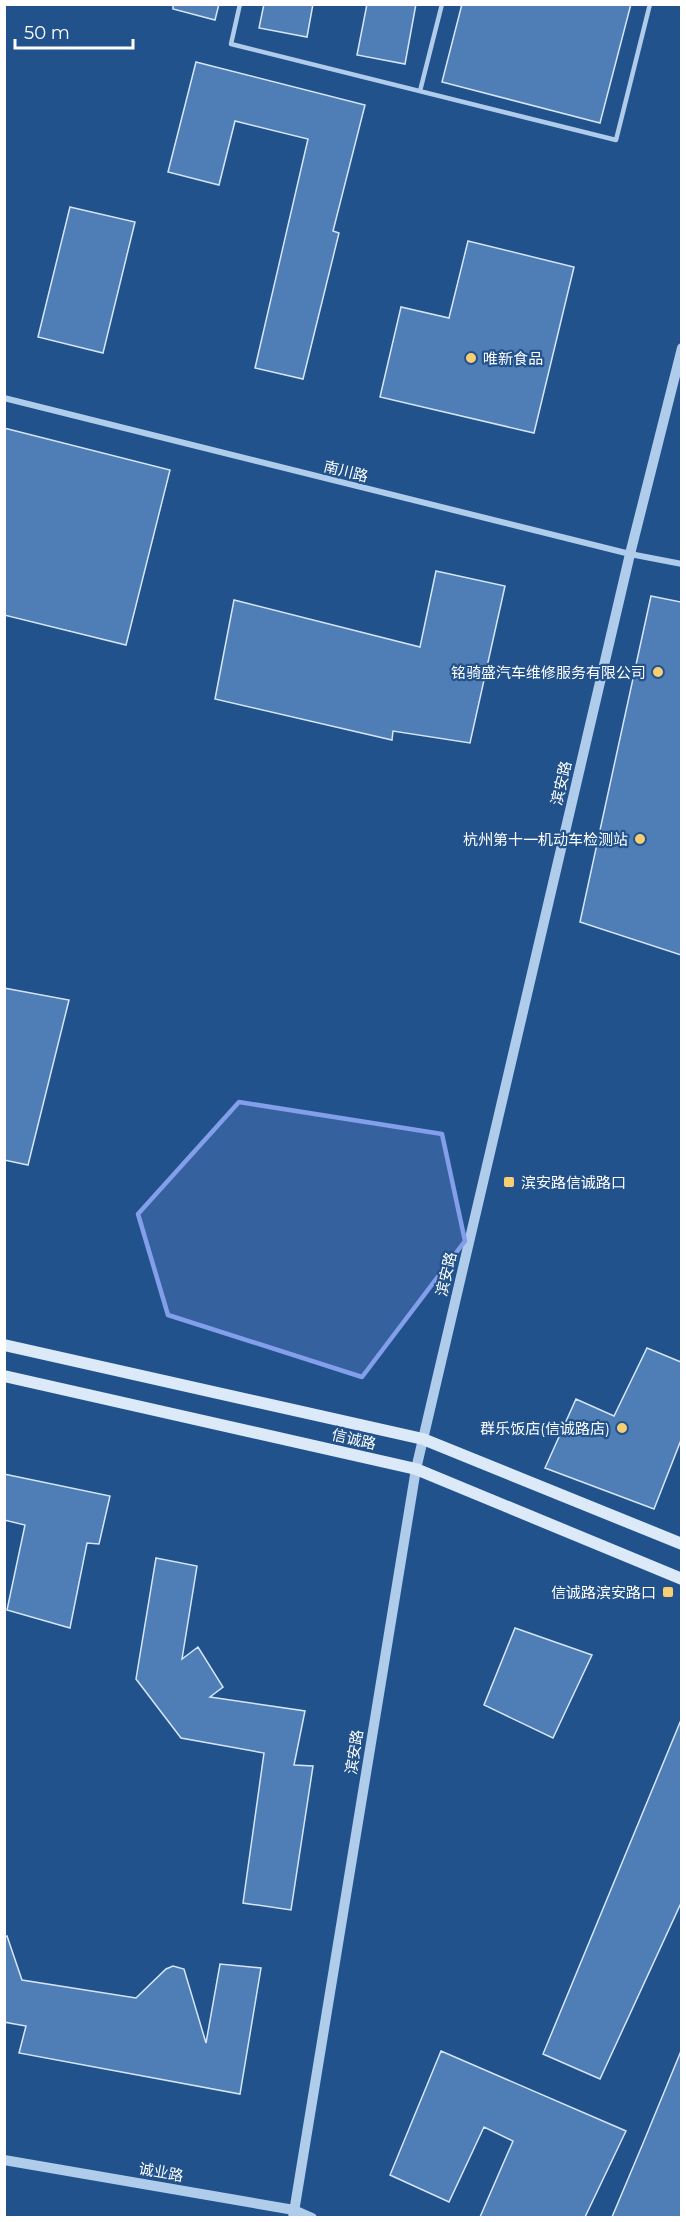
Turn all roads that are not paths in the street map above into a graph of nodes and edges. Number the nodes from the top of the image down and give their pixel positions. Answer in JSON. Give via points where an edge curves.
{"nodes":[{"id":1,"x":240,"y":4,"type":"edge"},
{"id":2,"x":442,"y":4,"type":"edge"},
{"id":3,"x":650,"y":4,"type":"edge"},
{"id":4,"x":420,"y":91,"type":"junction"},
{"id":5,"x":681,"y":348,"type":"edge"},
{"id":6,"x":4,"y":398,"type":"edge"},
{"id":7,"x":630,"y":554,"type":"junction"},
{"id":8,"x":681,"y":564,"type":"edge"},
{"id":9,"x":4,"y":1345,"type":"edge"},
{"id":10,"x":4,"y":1376,"type":"edge"},
{"id":11,"x":423,"y":1439,"type":"junction"},
{"id":12,"x":416,"y":1469,"type":"junction"},
{"id":13,"x":681,"y":1544,"type":"edge"},
{"id":14,"x":681,"y":1579,"type":"edge"},
{"id":15,"x":4,"y":2160,"type":"edge"},
{"id":16,"x":293,"y":2214,"type":"edge"},
{"id":17,"x":312,"y":2217,"type":"edge"}],
"edges":[{"from":1,"to":4,"type":"lane","via":[[231,44]]},
{"from":2,"to":4,"type":"lane"},
{"from":3,"to":4,"type":"lane","via":[[616,140]]},
{"from":5,"to":7,"type":"street","name":"滨安路"},
{"from":6,"to":7,"type":"street","name":"南川路"},
{"from":7,"to":8,"type":"street","name":"南川路"},
{"from":7,"to":11,"type":"street","name":"滨安路"},
{"from":9,"to":11,"type":"main road","name":"信诚路"},
{"from":10,"to":12,"type":"main road","name":"信诚路"},
{"from":11,"to":12,"type":"street","name":"滨安路"},
{"from":11,"to":13,"type":"main road","name":"信诚路"},
{"from":12,"to":14,"type":"main road","name":"信诚路"},
{"from":12,"to":16,"type":"street","name":"滨安路"},
{"from":15,"to":16,"type":"street","name":"诚业路"},
{"from":16,"to":17,"type":"street","name":"诚业路"}]}
